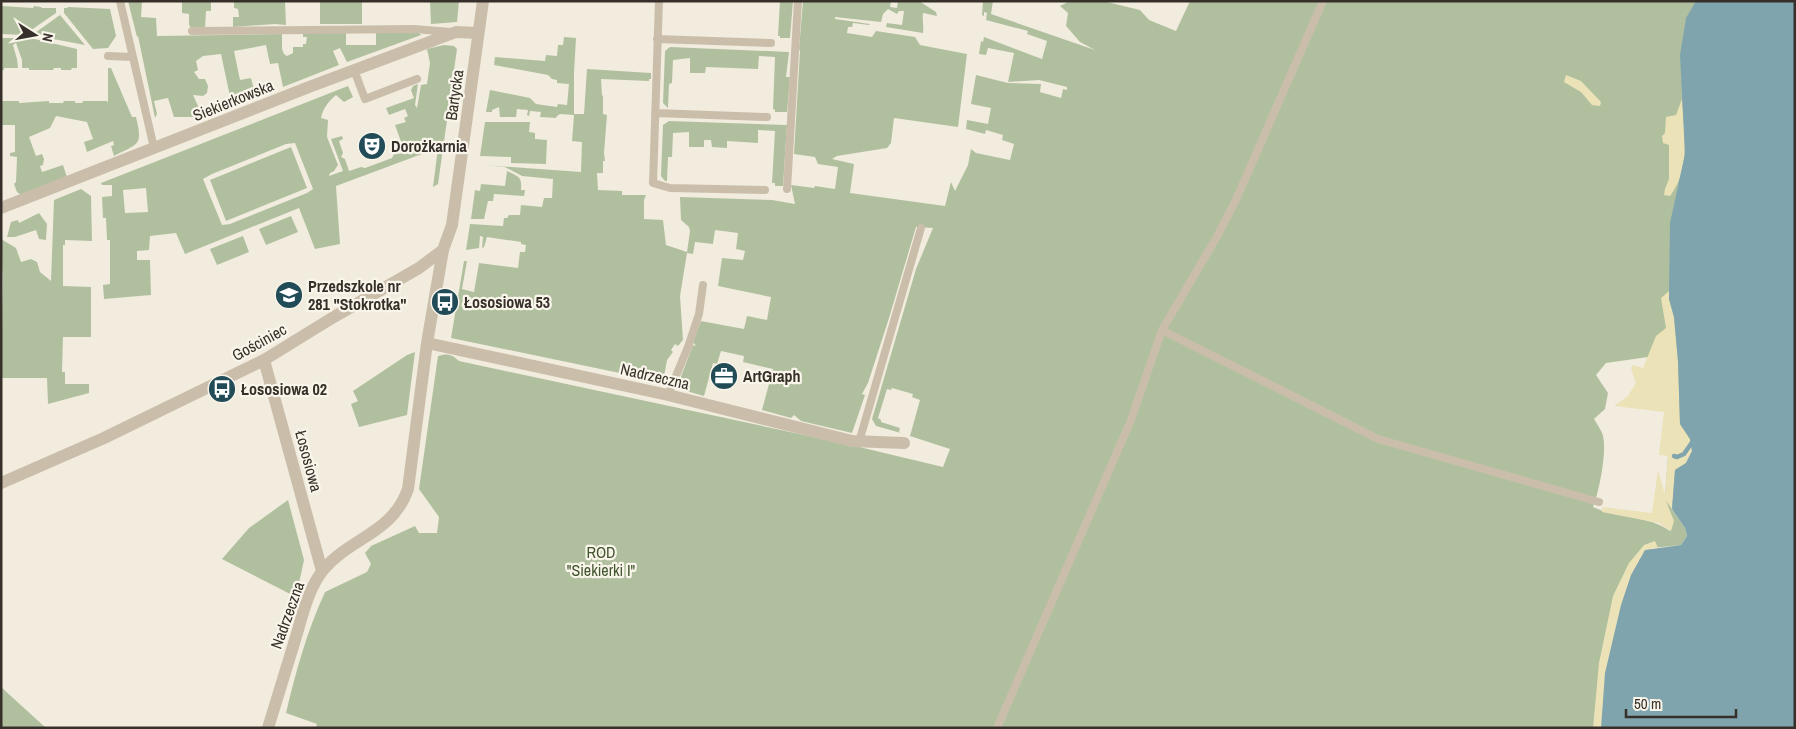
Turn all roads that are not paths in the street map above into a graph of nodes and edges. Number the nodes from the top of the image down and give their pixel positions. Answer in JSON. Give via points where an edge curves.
{"nodes":[{"id":1,"x":120,"y":1,"type":"edge"},
{"id":2,"x":483,"y":1,"type":"edge"},
{"id":3,"x":659,"y":1,"type":"edge"},
{"id":4,"x":798,"y":1,"type":"edge"},
{"id":5,"x":1323,"y":1,"type":"edge"},
{"id":6,"x":192,"y":31,"type":"dead end"},
{"id":7,"x":456,"y":32,"type":"junction"},
{"id":8,"x":478,"y":32,"type":"junction"},
{"id":9,"x":657,"y":39,"type":"junction"},
{"id":10,"x":771,"y":43,"type":"dead end"},
{"id":11,"x":108,"y":56,"type":"dead end"},
{"id":12,"x":132,"y":57,"type":"junction"},
{"id":13,"x":354,"y":70,"type":"junction"},
{"id":14,"x":417,"y":79,"type":"dead end"},
{"id":15,"x":654,"y":113,"type":"junction"},
{"id":16,"x":767,"y":117,"type":"dead end"},
{"id":17,"x":154,"y":148,"type":"junction"},
{"id":18,"x":787,"y":189,"type":"dead end"},
{"id":19,"x":765,"y":190,"type":"dead end"},
{"id":20,"x":1,"y":208,"type":"edge"},
{"id":21,"x":920,"y":228,"type":"dead end"},
{"id":22,"x":443,"y":250,"type":"junction"},
{"id":23,"x":703,"y":285,"type":"dead end"},
{"id":24,"x":1162,"y":330,"type":"junction"},
{"id":25,"x":427,"y":342,"type":"junction"},
{"id":26,"x":264,"y":360,"type":"junction"},
{"id":27,"x":668,"y":395,"type":"junction"},
{"id":28,"x":859,"y":442,"type":"junction"},
{"id":29,"x":904,"y":443,"type":"dead end"},
{"id":30,"x":1,"y":483,"type":"edge"},
{"id":31,"x":1599,"y":502,"type":"dead end"},
{"id":32,"x":322,"y":571,"type":"junction"},
{"id":33,"x":268,"y":728,"type":"edge"},
{"id":34,"x":997,"y":728,"type":"edge"}],
"edges":[{"from":1,"to":12,"type":"lane"},
{"from":2,"to":8,"type":"street","name":"Bartycka"},
{"from":3,"to":9,"type":"lane"},
{"from":4,"to":18,"type":"lane"},
{"from":5,"to":24,"type":"lane","via":[[1235,202]]},
{"from":6,"to":7,"type":"lane","via":[[414,29]]},
{"from":7,"to":8,"type":"street","name":"Siekierkowska"},
{"from":7,"to":13,"type":"street","name":"Siekierkowska"},
{"from":8,"to":22,"type":"street","name":"Bartycka","via":[[452,225]]},
{"from":9,"to":10,"type":"lane"},
{"from":9,"to":15,"type":"lane"},
{"from":11,"to":12,"type":"lane"},
{"from":12,"to":17,"type":"lane"},
{"from":13,"to":14,"type":"lane","via":[[365,99]]},
{"from":13,"to":17,"type":"street","name":"Siekierkowska"},
{"from":15,"to":16,"type":"lane"},
{"from":15,"to":19,"type":"lane","via":[[653,183],[670,188]]},
{"from":17,"to":20,"type":"street","name":"Siekierkowska"},
{"from":21,"to":28,"type":"lane"},
{"from":22,"to":25,"type":"street","name":"Nadrzeczna"},
{"from":22,"to":26,"type":"street","name":"Gościniec"},
{"from":23,"to":27,"type":"lane","via":[[699,314]]},
{"from":24,"to":31,"type":"lane","via":[[1378,438]]},
{"from":24,"to":34,"type":"lane","via":[[1131,420]]},
{"from":25,"to":27,"type":"street","name":"Nadrzeczna"},
{"from":25,"to":32,"type":"street","name":"Nadrzeczna","via":[[404,500],[384,525],[333,559]]},
{"from":26,"to":30,"type":"street","name":"Gościniec","via":[[112,435]]},
{"from":26,"to":32,"type":"street","name":"Łososiowa"},
{"from":27,"to":28,"type":"street","name":"Nadrzeczna"},
{"from":28,"to":29,"type":"street","name":"Nadrzeczna"},
{"from":32,"to":33,"type":"street","name":"Nadrzeczna","via":[[305,604]]}]}
